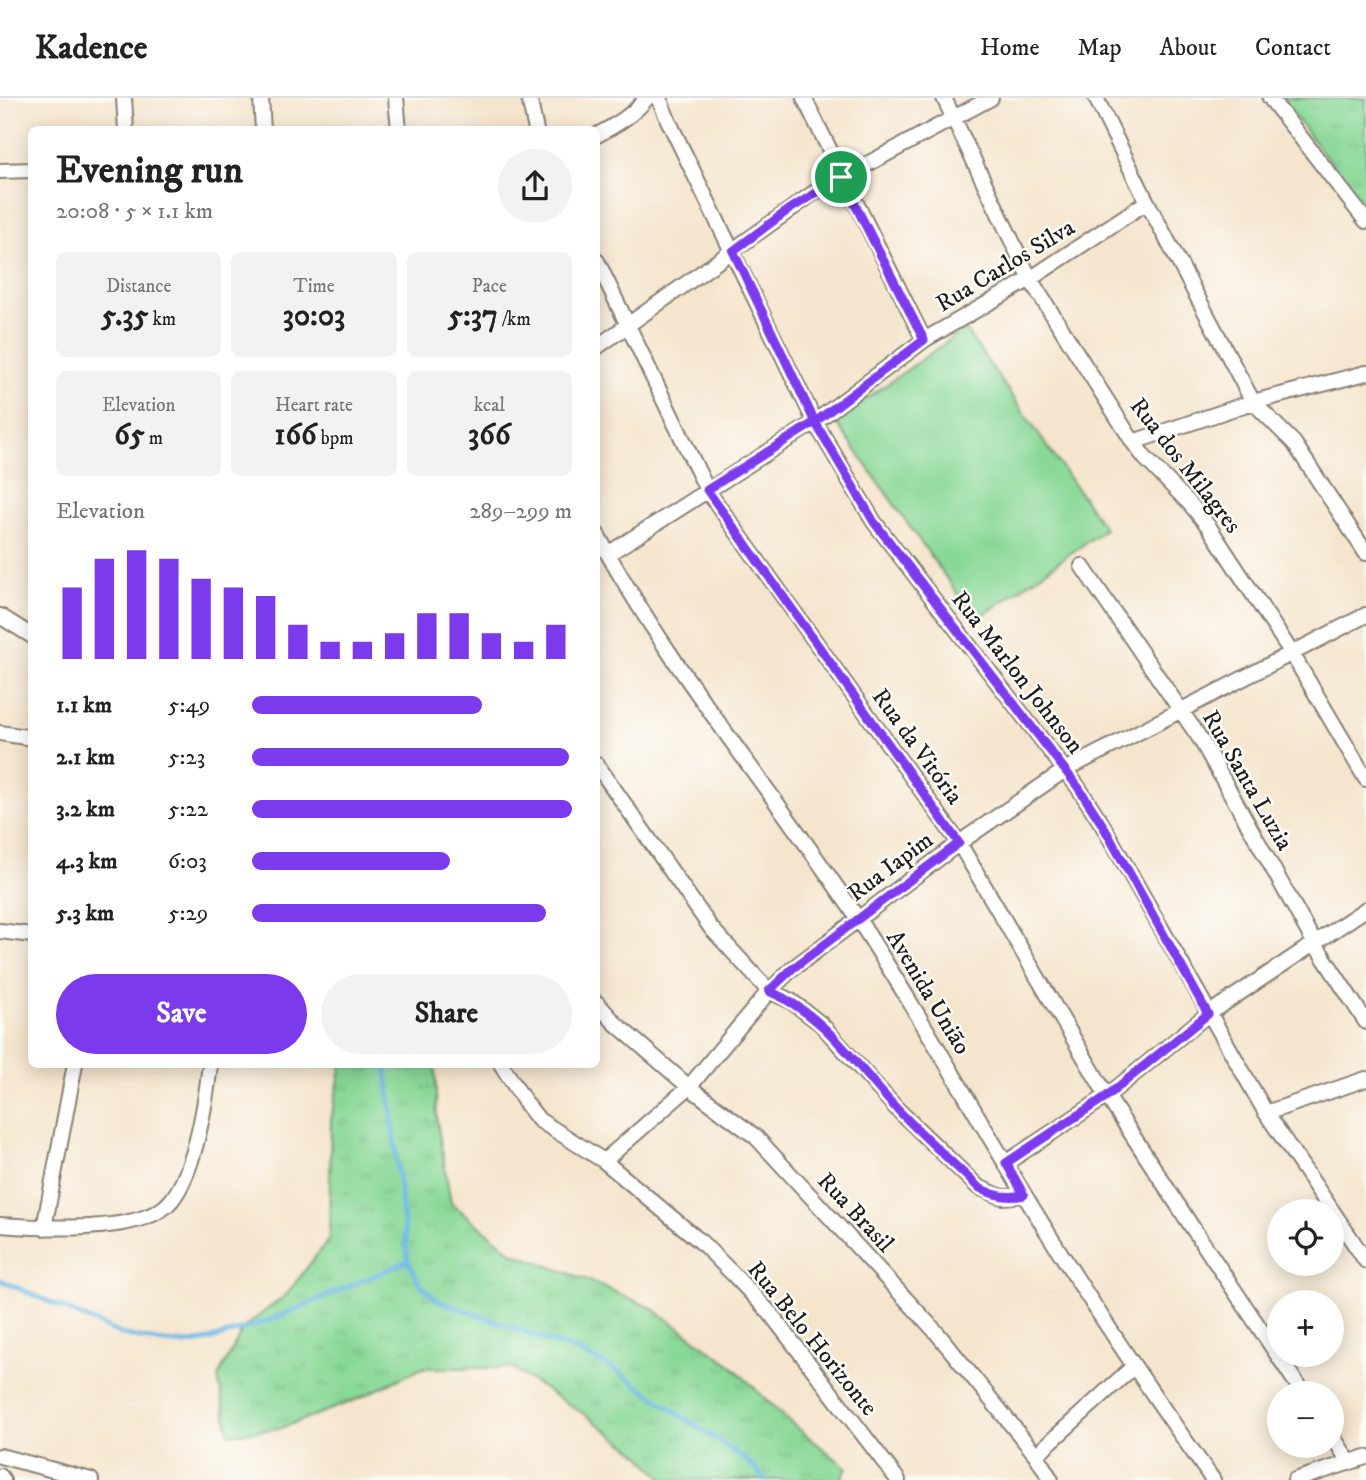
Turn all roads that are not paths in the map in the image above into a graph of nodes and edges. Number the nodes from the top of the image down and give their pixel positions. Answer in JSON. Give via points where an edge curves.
{"nodes":[{"id":1,"x":124,"y":98,"type":"edge"},
{"id":2,"x":261,"y":98,"type":"edge"},
{"id":3,"x":396,"y":98,"type":"edge"},
{"id":4,"x":529,"y":98,"type":"edge"},
{"id":5,"x":647,"y":98,"type":"edge"},
{"id":6,"x":659,"y":98,"type":"edge"},
{"id":7,"x":804,"y":98,"type":"edge"},
{"id":8,"x":944,"y":98,"type":"edge"},
{"id":9,"x":991,"y":98,"type":"edge"},
{"id":10,"x":1096,"y":98,"type":"edge"},
{"id":11,"x":1270,"y":98,"type":"edge"},
{"id":12,"x":955,"y":118,"type":"junction"},
{"id":13,"x":126,"y":126,"type":"edge"},
{"id":14,"x":263,"y":126,"type":"edge"},
{"id":15,"x":399,"y":126,"type":"edge"},
{"id":16,"x":535,"y":126,"type":"edge"},
{"id":17,"x":600,"y":133,"type":"edge"},
{"id":18,"x":28,"y":170,"type":"edge"},
{"id":19,"x":0,"y":171,"type":"edge"},
{"id":20,"x":841,"y":177,"type":"junction"},
{"id":21,"x":1147,"y":202,"type":"junction"},
{"id":22,"x":1366,"y":221,"type":"edge"},
{"id":23,"x":733,"y":251,"type":"junction"},
{"id":24,"x":600,"y":267,"type":"edge"},
{"id":25,"x":1030,"y":279,"type":"junction"},
{"id":26,"x":628,"y":326,"type":"junction"},
{"id":27,"x":924,"y":340,"type":"junction"},
{"id":28,"x":600,"y":345,"type":"edge"},
{"id":29,"x":1366,"y":373,"type":"edge"},
{"id":30,"x":1253,"y":402,"type":"junction"},
{"id":31,"x":815,"y":422,"type":"junction"},
{"id":32,"x":1133,"y":442,"type":"junction"},
{"id":33,"x":707,"y":490,"type":"junction"},
{"id":34,"x":600,"y":539,"type":"edge"},
{"id":35,"x":1366,"y":553,"type":"edge"},
{"id":36,"x":608,"y":554,"type":"junction"},
{"id":37,"x":1082,"y":566,"type":"dead end"},
{"id":38,"x":1366,"y":615,"type":"edge"},
{"id":39,"x":0,"y":616,"type":"edge"},
{"id":40,"x":28,"y":634,"type":"edge"},
{"id":41,"x":1292,"y":652,"type":"junction"},
{"id":42,"x":1181,"y":709,"type":"junction"},
{"id":43,"x":0,"y":733,"type":"edge"},
{"id":44,"x":28,"y":737,"type":"edge"},
{"id":45,"x":600,"y":769,"type":"edge"},
{"id":46,"x":1065,"y":770,"type":"junction"},
{"id":47,"x":1366,"y":779,"type":"edge"},
{"id":48,"x":959,"y":843,"type":"junction"},
{"id":49,"x":1366,"y":909,"type":"edge"},
{"id":50,"x":858,"y":919,"type":"junction"},
{"id":51,"x":0,"y":931,"type":"edge"},
{"id":52,"x":28,"y":934,"type":"edge"},
{"id":53,"x":1315,"y":944,"type":"junction"},
{"id":54,"x":769,"y":991,"type":"junction"},
{"id":55,"x":600,"y":1006,"type":"edge"},
{"id":56,"x":1208,"y":1014,"type":"junction"},
{"id":57,"x":1366,"y":1022,"type":"edge"},
{"id":58,"x":74,"y":1068,"type":"edge"},
{"id":59,"x":209,"y":1068,"type":"edge"},
{"id":60,"x":503,"y":1068,"type":"edge"},
{"id":61,"x":1366,"y":1079,"type":"edge"},
{"id":62,"x":689,"y":1087,"type":"junction"},
{"id":63,"x":1107,"y":1096,"type":"junction"},
{"id":64,"x":1266,"y":1113,"type":"junction"},
{"id":65,"x":604,"y":1161,"type":"junction"},
{"id":66,"x":1006,"y":1163,"type":"junction"},
{"id":67,"x":1024,"y":1195,"type":"junction"},
{"id":68,"x":0,"y":1225,"type":"edge"},
{"id":69,"x":44,"y":1228,"type":"junction"},
{"id":70,"x":1366,"y":1261,"type":"edge"},
{"id":71,"x":1133,"y":1367,"type":"junction"},
{"id":72,"x":1295,"y":1381,"type":"edge"},
{"id":73,"x":1344,"y":1454,"type":"edge"},
{"id":74,"x":1036,"y":1455,"type":"junction"},
{"id":75,"x":0,"y":1456,"type":"edge"},
{"id":76,"x":1366,"y":1457,"type":"edge"},
{"id":77,"x":1349,"y":1462,"type":"junction"},
{"id":78,"x":91,"y":1480,"type":"edge"},
{"id":79,"x":898,"y":1480,"type":"edge"},
{"id":80,"x":1051,"y":1480,"type":"edge"},
{"id":81,"x":1213,"y":1480,"type":"edge"},
{"id":82,"x":1296,"y":1480,"type":"edge"}],
"edges":[{"from":1,"to":13,"type":"street"},
{"from":2,"to":14,"type":"street"},
{"from":3,"to":15,"type":"street"},
{"from":4,"to":16,"type":"street"},
{"from":5,"to":17,"type":"street","via":[[632,114]]},
{"from":6,"to":23,"type":"street","name":"Rua Marlon Johnson"},
{"from":7,"to":20,"type":"street"},
{"from":8,"to":12,"type":"street","name":"Rua dos Milagres"},
{"from":9,"to":12,"type":"street"},
{"from":10,"to":21,"type":"street"},
{"from":11,"to":22,"type":"street"},
{"from":12,"to":20,"type":"street"},
{"from":12,"to":25,"type":"street","name":"Rua dos Milagres"},
{"from":18,"to":19,"type":"street"},
{"from":20,"to":23,"type":"street"},
{"from":20,"to":27,"type":"street"},
{"from":21,"to":25,"type":"street","name":"Rua Carlos Silva"},
{"from":21,"to":30,"type":"street"},
{"from":23,"to":26,"type":"street"},
{"from":23,"to":31,"type":"street","name":"Rua Marlon Johnson"},
{"from":24,"to":26,"type":"street","name":"Rua da Vitória"},
{"from":25,"to":27,"type":"street","name":"Rua Carlos Silva"},
{"from":25,"to":32,"type":"street","name":"Rua dos Milagres"},
{"from":26,"to":28,"type":"street"},
{"from":26,"to":33,"type":"street","name":"Rua da Vitória"},
{"from":27,"to":31,"type":"street","name":"Rua Carlos Silva"},
{"from":29,"to":30,"type":"street"},
{"from":30,"to":32,"type":"street"},
{"from":30,"to":35,"type":"street","via":[[1294,443]]},
{"from":31,"to":33,"type":"street","name":"Rua Carlos Silva"},
{"from":31,"to":46,"type":"street","name":"Rua Marlon Johnson","via":[[874,522]]},
{"from":32,"to":41,"type":"street","name":"Rua dos Milagres","via":[[1209,527]]},
{"from":33,"to":36,"type":"street","name":"Rua Carlos Silva"},
{"from":33,"to":48,"type":"street","name":"Rua da Vitória"},
{"from":34,"to":36,"type":"street","name":"Avenida União"},
{"from":36,"to":50,"type":"street","name":"Avenida União","via":[[684,674]]},
{"from":37,"to":42,"type":"street","name":"Rua Santa Luzia"},
{"from":38,"to":41,"type":"street","name":"Rua Iapim"},
{"from":39,"to":40,"type":"street"},
{"from":41,"to":42,"type":"street","name":"Rua Iapim"},
{"from":41,"to":47,"type":"street","name":"Rua dos Milagres"},
{"from":42,"to":46,"type":"street","name":"Rua Iapim"},
{"from":42,"to":53,"type":"street","name":"Rua Santa Luzia"},
{"from":43,"to":44,"type":"street"},
{"from":45,"to":54,"type":"street","via":[[711,928]]},
{"from":46,"to":48,"type":"street","name":"Rua Iapim"},
{"from":46,"to":56,"type":"street","name":"Rua Marlon Johnson","via":[[1102,824]]},
{"from":48,"to":50,"type":"street","name":"Rua Iapim"},
{"from":48,"to":63,"type":"street","name":"Rua da Vitória"},
{"from":49,"to":53,"type":"street"},
{"from":50,"to":54,"type":"street","name":"Rua Iapim"},
{"from":50,"to":66,"type":"street","name":"Avenida União"},
{"from":51,"to":52,"type":"street"},
{"from":53,"to":56,"type":"street"},
{"from":53,"to":57,"type":"street","name":"Rua Santa Luzia"},
{"from":54,"to":62,"type":"street","name":"Rua Iapim"},
{"from":54,"to":67,"type":"street","via":[[821,1024],[897,1108],[978,1187],[1002,1197]]},
{"from":55,"to":62,"type":"street","name":"Rua Brasil"},
{"from":56,"to":63,"type":"street"},
{"from":56,"to":64,"type":"street","name":"Rua Marlon Johnson"},
{"from":58,"to":69,"type":"street"},
{"from":59,"to":69,"type":"street","via":[[196,1143],[180,1187],[165,1208],[143,1218],[99,1226]]},
{"from":60,"to":65,"type":"street","name":"Rua Belo Horizonte","via":[[539,1119]]},
{"from":61,"to":64,"type":"street"},
{"from":62,"to":65,"type":"street","name":"Rua Iapim"},
{"from":62,"to":74,"type":"street","name":"Rua Brasil","via":[[756,1137],[937,1333]]},
{"from":63,"to":66,"type":"street"},
{"from":63,"to":72,"type":"street","name":"Rua da Vitória"},
{"from":64,"to":70,"type":"street","name":"Rua Marlon Johnson"},
{"from":65,"to":79,"type":"street","name":"Rua Belo Horizonte","via":[[701,1242],[770,1313]]},
{"from":66,"to":67,"type":"street","name":"Avenida União"},
{"from":67,"to":71,"type":"street","name":"Avenida União"},
{"from":68,"to":69,"type":"street"},
{"from":71,"to":74,"type":"street"},
{"from":71,"to":81,"type":"street","name":"Avenida União"},
{"from":73,"to":77,"type":"street"},
{"from":74,"to":80,"type":"street","name":"Rua Brasil"},
{"from":75,"to":78,"type":"street"},
{"from":76,"to":77,"type":"street"},
{"from":77,"to":82,"type":"street"}]}
